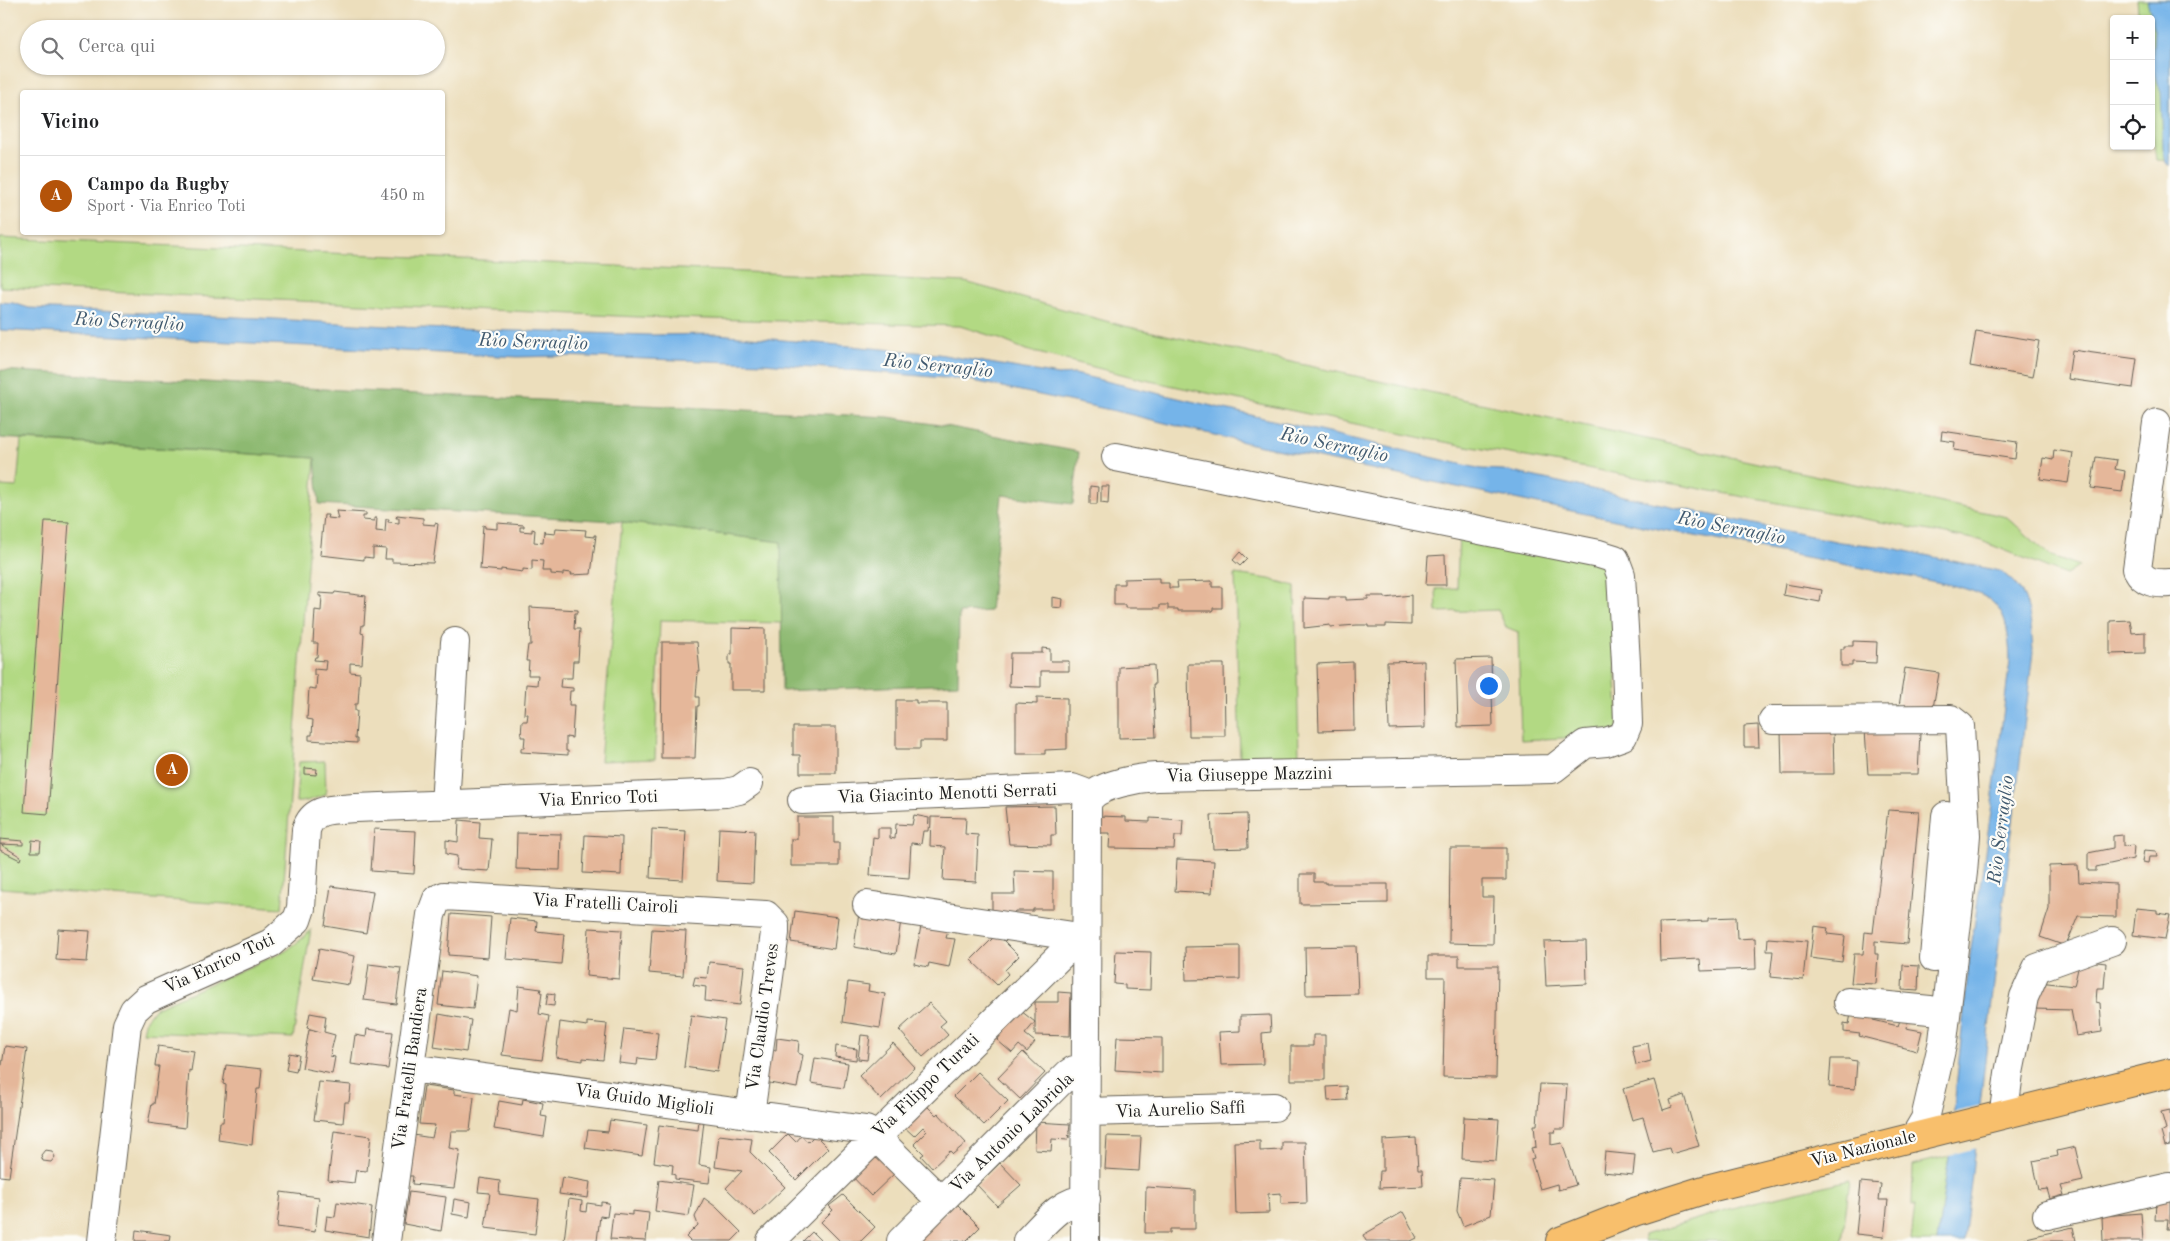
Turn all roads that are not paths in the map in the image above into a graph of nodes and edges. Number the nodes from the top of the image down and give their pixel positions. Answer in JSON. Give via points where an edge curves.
{"nodes":[{"id":1,"x":2157,"y":423,"type":"dead end"},
{"id":2,"x":1116,"y":457,"type":"dead end"},
{"id":3,"x":2170,"y":583,"type":"edge"},
{"id":4,"x":455,"y":642,"type":"dead end"},
{"id":5,"x":1773,"y":720,"type":"dead end"},
{"id":6,"x":749,"y":783,"type":"dead end"},
{"id":7,"x":1090,"y":798,"type":"junction"},
{"id":8,"x":802,"y":800,"type":"dead end"},
{"id":9,"x":445,"y":805,"type":"junction"},
{"id":10,"x":1946,"y":816,"type":"dead end"},
{"id":11,"x":437,"y":899,"type":"joint"},
{"id":12,"x":867,"y":905,"type":"dead end"},
{"id":13,"x":772,"y":919,"type":"joint"},
{"id":14,"x":1086,"y":938,"type":"junction"},
{"id":15,"x":2112,"y":941,"type":"dead end"},
{"id":16,"x":1848,"y":1002,"type":"dead end"},
{"id":17,"x":1930,"y":1010,"type":"junction"},
{"id":18,"x":1943,"y":1041,"type":"junction"},
{"id":19,"x":410,"y":1068,"type":"junction"},
{"id":20,"x":1086,"y":1069,"type":"junction"},
{"id":21,"x":2170,"y":1074,"type":"edge"},
{"id":22,"x":1274,"y":1107,"type":"dead end"},
{"id":23,"x":1086,"y":1112,"type":"junction"},
{"id":24,"x":2003,"y":1114,"type":"junction"},
{"id":25,"x":750,"y":1115,"type":"junction"},
{"id":26,"x":1925,"y":1134,"type":"junction"},
{"id":27,"x":875,"y":1136,"type":"junction"},
{"id":28,"x":2170,"y":1187,"type":"edge"},
{"id":29,"x":1086,"y":1199,"type":"junction"},
{"id":30,"x":941,"y":1201,"type":"junction"},
{"id":31,"x":2048,"y":1215,"type":"dead end"},
{"id":32,"x":102,"y":1241,"type":"edge"},
{"id":33,"x":386,"y":1241,"type":"edge"},
{"id":34,"x":771,"y":1241,"type":"edge"},
{"id":35,"x":901,"y":1241,"type":"edge"},
{"id":36,"x":1027,"y":1241,"type":"edge"},
{"id":37,"x":1084,"y":1241,"type":"edge"},
{"id":38,"x":1560,"y":1241,"type":"edge"}],
"edges":[{"from":1,"to":3,"type":"street","via":[[2138,569],[2141,577],[2150,582]]},
{"from":2,"to":7,"type":"street","name":"Via Giuseppe Mazzini","via":[[1600,554],[1614,560],[1620,575],[1628,724],[1623,736],[1585,744],[1553,769],[1140,778],[1096,792]]},
{"from":4,"to":9,"type":"street"},
{"from":5,"to":18,"type":"street","via":[[1951,719],[1960,726],[1966,835]]},
{"from":6,"to":9,"type":"street","name":"Via Enrico Toti","via":[[726,793]]},
{"from":7,"to":8,"type":"street","name":"Via Giacinto Menotti Serrati","via":[[1072,788]]},
{"from":7,"to":14,"type":"street","via":[[1087,809]]},
{"from":9,"to":32,"type":"street","name":"Via Enrico Toti","via":[[318,812],[309,820],[306,830],[301,908],[297,920],[271,943],[146,999],[134,1010],[127,1025]]},
{"from":10,"to":17,"type":"street"},
{"from":11,"to":13,"type":"street","name":"Via Fratelli Cairoli","via":[[455,895],[752,913]]},
{"from":11,"to":19,"type":"street","name":"Via Fratelli Bandiera","via":[[431,915]]},
{"from":12,"to":14,"type":"street"},
{"from":13,"to":25,"type":"street","name":"Via Claudio Treves","via":[[775,933]]},
{"from":14,"to":20,"type":"street"},
{"from":14,"to":27,"type":"street","name":"Via Filippo Turati","via":[[1067,949]]},
{"from":15,"to":24,"type":"street","via":[[2037,968],[2024,997]]},
{"from":16,"to":17,"type":"street"},
{"from":17,"to":18,"type":"street","via":[[1939,1040]]},
{"from":18,"to":26,"type":"street","via":[[1925,1119]]},
{"from":19,"to":25,"type":"street","name":"Via Guido Miglioli"},
{"from":19,"to":33,"type":"street","name":"Via Fratelli Bandiera"},
{"from":20,"to":23,"type":"street"},
{"from":20,"to":30,"type":"street","name":"Via Antonio Labriola","via":[[1068,1074]]},
{"from":21,"to":24,"type":"main road","name":"Via Nazionale"},
{"from":22,"to":23,"type":"street","name":"Via Aurelio Saffi"},
{"from":23,"to":29,"type":"street"},
{"from":24,"to":26,"type":"main road","name":"Via Nazionale"},
{"from":25,"to":27,"type":"street","name":"Via Guido Miglioli","via":[[866,1130]]},
{"from":26,"to":38,"type":"main road","name":"Via Nazionale","via":[[1710,1188],[1634,1212]]},
{"from":27,"to":30,"type":"street","name":"Via Antonio Labriola"},
{"from":27,"to":34,"type":"street","name":"Via Filippo Turati"},
{"from":28,"to":31,"type":"street"},
{"from":29,"to":36,"type":"street","via":[[1062,1207]]},
{"from":29,"to":37,"type":"street"},
{"from":30,"to":35,"type":"street","name":"Via Antonio Labriola"}]}
